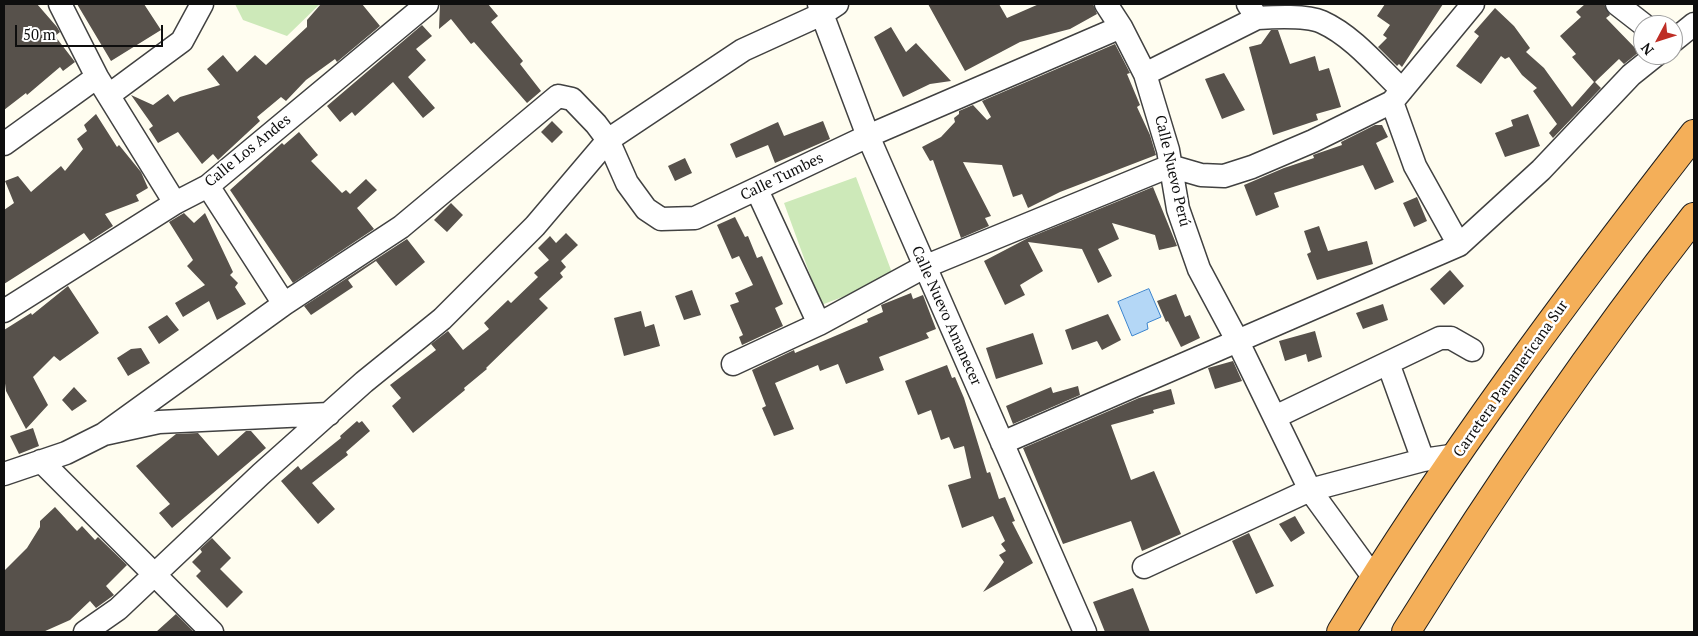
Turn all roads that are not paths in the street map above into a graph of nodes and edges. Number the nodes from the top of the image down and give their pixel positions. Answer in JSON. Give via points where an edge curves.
{"nodes":[{"id":1,"x":60,"y":4,"type":"edge"},
{"id":2,"x":202,"y":4,"type":"edge"},
{"id":3,"x":427,"y":4,"type":"edge"},
{"id":4,"x":1106,"y":4,"type":"edge"},
{"id":5,"x":1473,"y":4,"type":"edge"},
{"id":6,"x":1617,"y":4,"type":"edge"},
{"id":7,"x":826,"y":7,"type":"edge"},
{"id":8,"x":1252,"y":11,"type":"edge"},
{"id":9,"x":1633,"y":16,"type":"edge"},
{"id":10,"x":1694,"y":24,"type":"edge"},
{"id":11,"x":1121,"y":27,"type":"junction"},
{"id":12,"x":1683,"y":33,"type":"edge"},
{"id":13,"x":1644,"y":65,"type":"edge"},
{"id":14,"x":1145,"y":74,"type":"junction"},
{"id":15,"x":103,"y":86,"type":"junction"},
{"id":16,"x":1397,"y":96,"type":"junction"},
{"id":17,"x":1694,"y":134,"type":"edge"},
{"id":18,"x":868,"y":136,"type":"junction"},
{"id":19,"x":608,"y":140,"type":"junction"},
{"id":20,"x":4,"y":144,"type":"edge"},
{"id":21,"x":1170,"y":166,"type":"junction"},
{"id":22,"x":208,"y":186,"type":"junction"},
{"id":23,"x":757,"y":190,"type":"junction"},
{"id":24,"x":175,"y":203,"type":"junction"},
{"id":25,"x":1694,"y":217,"type":"edge"},
{"id":26,"x":1459,"y":245,"type":"junction"},
{"id":27,"x":924,"y":267,"type":"junction"},
{"id":28,"x":284,"y":304,"type":"junction"},
{"id":29,"x":4,"y":311,"type":"edge"},
{"id":30,"x":819,"y":324,"type":"junction"},
{"id":31,"x":1237,"y":340,"type":"junction"},
{"id":32,"x":1472,"y":350,"type":"dead end"},
{"id":33,"x":1388,"y":363,"type":"junction"},
{"id":34,"x":733,"y":364,"type":"dead end"},
{"id":35,"x":329,"y":414,"type":"junction"},
{"id":36,"x":1275,"y":417,"type":"junction"},
{"id":37,"x":104,"y":434,"type":"junction"},
{"id":38,"x":1002,"y":443,"type":"junction"},
{"id":39,"x":1457,"y":455,"type":"junction"},
{"id":40,"x":1423,"y":460,"type":"junction"},
{"id":41,"x":41,"y":462,"type":"junction"},
{"id":42,"x":4,"y":474,"type":"edge"},
{"id":43,"x":1310,"y":490,"type":"junction"},
{"id":44,"x":1144,"y":567,"type":"dead end"},
{"id":45,"x":154,"y":576,"type":"junction"},
{"id":46,"x":1374,"y":578,"type":"junction"},
{"id":47,"x":85,"y":632,"type":"edge"},
{"id":48,"x":212,"y":632,"type":"edge"},
{"id":49,"x":1085,"y":632,"type":"edge"},
{"id":50,"x":1341,"y":632,"type":"edge"},
{"id":51,"x":1406,"y":632,"type":"edge"}],
"edges":[{"from":1,"to":15,"type":"street"},
{"from":2,"to":15,"type":"street","via":[[182,41]]},
{"from":3,"to":22,"type":"street","name":"Calle Los Andes"},
{"from":4,"to":11,"type":"street","name":"Calle Nuevo Perú"},
{"from":5,"to":16,"type":"street"},
{"from":6,"to":9,"type":"street"},
{"from":7,"to":18,"type":"street","name":"Calle Nuevo Amanecer"},
{"from":7,"to":19,"type":"street","via":[[743,50]]},
{"from":8,"to":14,"type":"street"},
{"from":8,"to":16,"type":"street","via":[[1321,22],[1347,37]]},
{"from":10,"to":12,"type":"street"},
{"from":11,"to":14,"type":"street","name":"Calle Nuevo Perú"},
{"from":11,"to":18,"type":"street","name":"Calle Tumbes"},
{"from":13,"to":26,"type":"street","via":[[1541,170]]},
{"from":14,"to":21,"type":"street","name":"Calle Nuevo Perú","via":[[1158,110]]},
{"from":15,"to":20,"type":"street"},
{"from":15,"to":24,"type":"street"},
{"from":16,"to":21,"type":"street","via":[[1304,145],[1224,176],[1201,175]]},
{"from":16,"to":26,"type":"street","via":[[1414,166]]},
{"from":17,"to":39,"type":"highway","name":"Carretera Panamericana Sur","via":[[1594,263]]},
{"from":18,"to":23,"type":"street","name":"Calle Tumbes"},
{"from":18,"to":27,"type":"street","name":"Calle Nuevo Amanecer"},
{"from":19,"to":23,"type":"street","name":"Calle Tumbes","via":[[627,183],[646,209],[661,219],[695,218]]},
{"from":19,"to":28,"type":"street","via":[[572,99],[558,96],[401,227]]},
{"from":19,"to":35,"type":"street","via":[[535,226],[442,319]]},
{"from":21,"to":27,"type":"street"},
{"from":21,"to":31,"type":"street","name":"Calle Nuevo Perú","via":[[1178,209],[1199,269]]},
{"from":22,"to":24,"type":"street","name":"Calle Los Andes"},
{"from":22,"to":28,"type":"street"},
{"from":23,"to":30,"type":"street"},
{"from":24,"to":29,"type":"street","name":"Calle Los Andes"},
{"from":25,"to":51,"type":"highway","via":[[1573,378]]},
{"from":26,"to":31,"type":"street"},
{"from":27,"to":30,"type":"street"},
{"from":27,"to":38,"type":"street","name":"Calle Nuevo Amanecer"},
{"from":28,"to":37,"type":"street"},
{"from":30,"to":34,"type":"street"},
{"from":31,"to":36,"type":"street","name":"Calle Nuevo Perú"},
{"from":31,"to":38,"type":"street"},
{"from":32,"to":33,"type":"street","via":[[1450,338],[1440,338]]},
{"from":33,"to":36,"type":"street"},
{"from":33,"to":40,"type":"street"},
{"from":35,"to":37,"type":"street","via":[[159,422]]},
{"from":35,"to":45,"type":"street"},
{"from":36,"to":43,"type":"street","name":"Calle Nuevo Perú"},
{"from":37,"to":41,"type":"street"},
{"from":38,"to":49,"type":"street","name":"Calle Nuevo Amanecer"},
{"from":39,"to":40,"type":"street"},
{"from":39,"to":46,"type":"highway","name":"Carretera Panamericana Sur"},
{"from":40,"to":43,"type":"street"},
{"from":41,"to":42,"type":"street"},
{"from":41,"to":45,"type":"street"},
{"from":43,"to":44,"type":"street"},
{"from":43,"to":46,"type":"street","name":"Calle Nuevo Perú"},
{"from":45,"to":47,"type":"street","via":[[118,609]]},
{"from":45,"to":48,"type":"street"},
{"from":46,"to":50,"type":"highway","name":"Carretera Panamericana Sur"}]}
